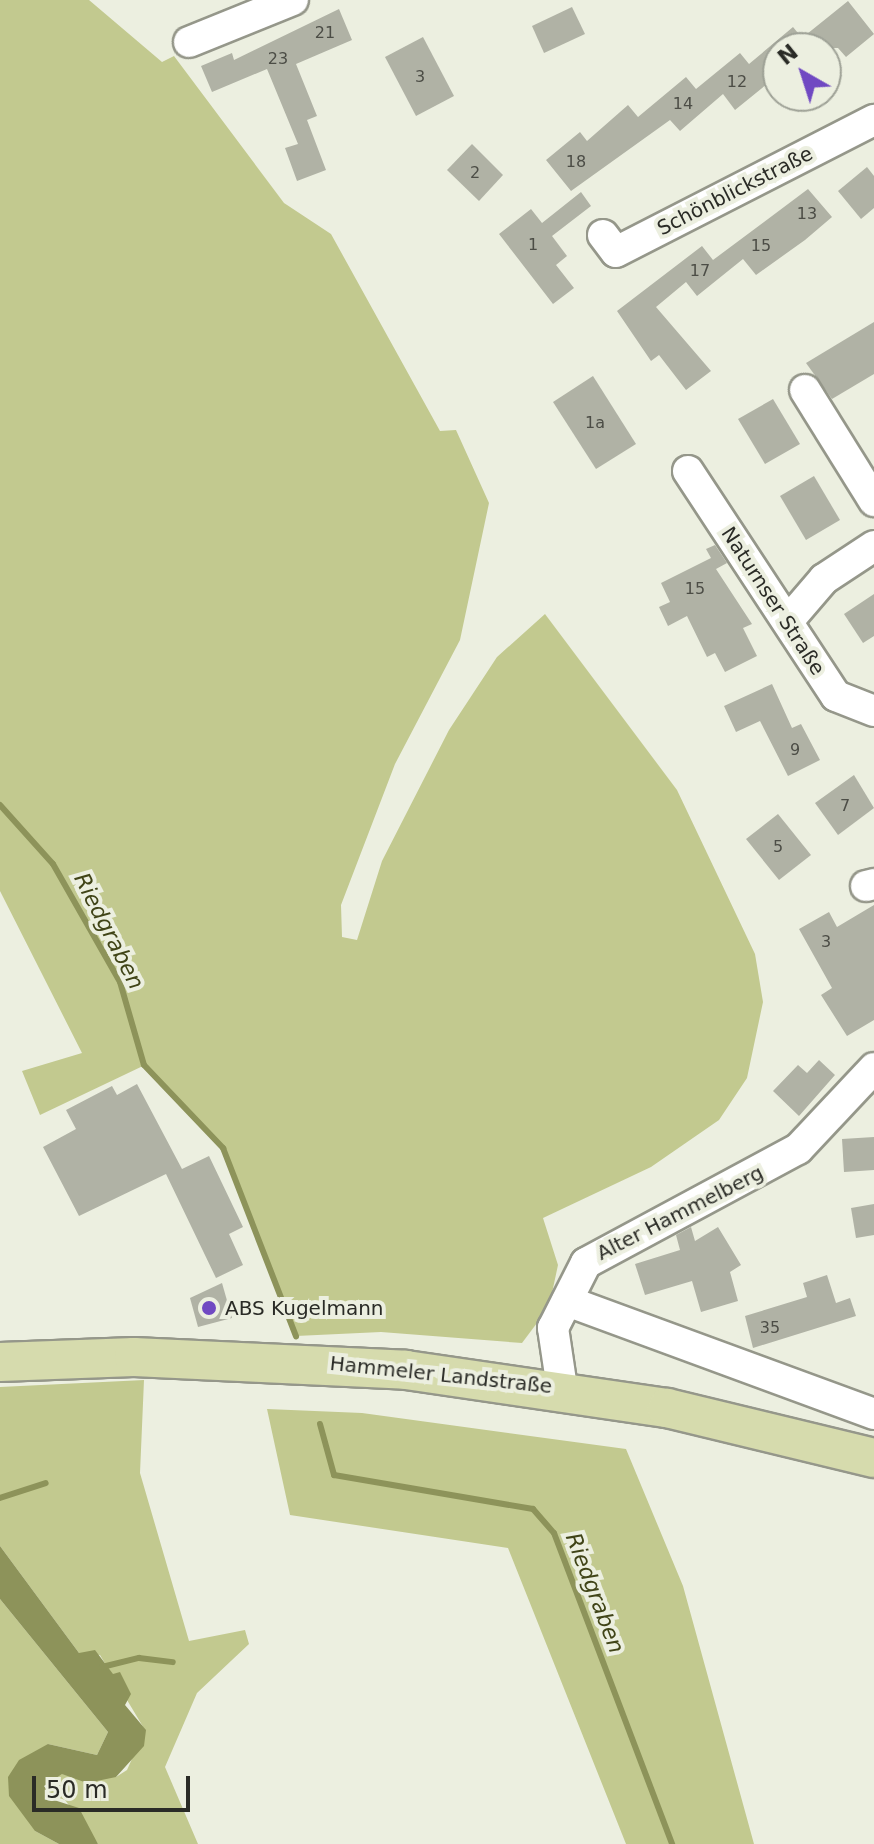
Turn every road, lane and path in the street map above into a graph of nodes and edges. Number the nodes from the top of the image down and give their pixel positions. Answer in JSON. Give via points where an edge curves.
{"nodes":[{"id":1,"x":293,"y":0,"type":"edge"},
{"id":2,"x":189,"y":42,"type":"dead end"},
{"id":3,"x":874,"y":120,"type":"edge"},
{"id":4,"x":603,"y":235,"type":"dead end"},
{"id":5,"x":805,"y":390,"type":"dead end"},
{"id":6,"x":688,"y":471,"type":"dead end"},
{"id":7,"x":874,"y":501,"type":"edge"},
{"id":8,"x":874,"y":546,"type":"edge"},
{"id":9,"x":788,"y":621,"type":"junction"},
{"id":10,"x":874,"y":711,"type":"edge"},
{"id":11,"x":874,"y":1068,"type":"edge"},
{"id":12,"x":567,"y":1301,"type":"junction"},
{"id":13,"x":0,"y":1362,"type":"edge"},
{"id":14,"x":562,"y":1388,"type":"junction"},
{"id":15,"x":874,"y":1414,"type":"edge"},
{"id":16,"x":874,"y":1458,"type":"edge"}],
"edges":[{"from":1,"to":2,"type":"street"},
{"from":3,"to":4,"type":"street","name":"Schönblickstraße","via":[[616,252]]},
{"from":5,"to":7,"type":"street"},
{"from":6,"to":9,"type":"street","name":"Naturnser Straße"},
{"from":8,"to":9,"type":"street","via":[[824,579]]},
{"from":9,"to":10,"type":"street","name":"Naturnser Straße","via":[[836,696]]},
{"from":11,"to":12,"type":"street","name":"Alter Hammelberg","via":[[798,1149],[586,1263]]},
{"from":12,"to":14,"type":"street","name":"Alter Hammelberg","via":[[553,1328]]},
{"from":12,"to":15,"type":"street"},
{"from":13,"to":14,"type":"main road","name":"Hammeler Landstraße","via":[[134,1357],[329,1363]]},
{"from":14,"to":16,"type":"main road","name":"Hammeler Landstraße"}]}
